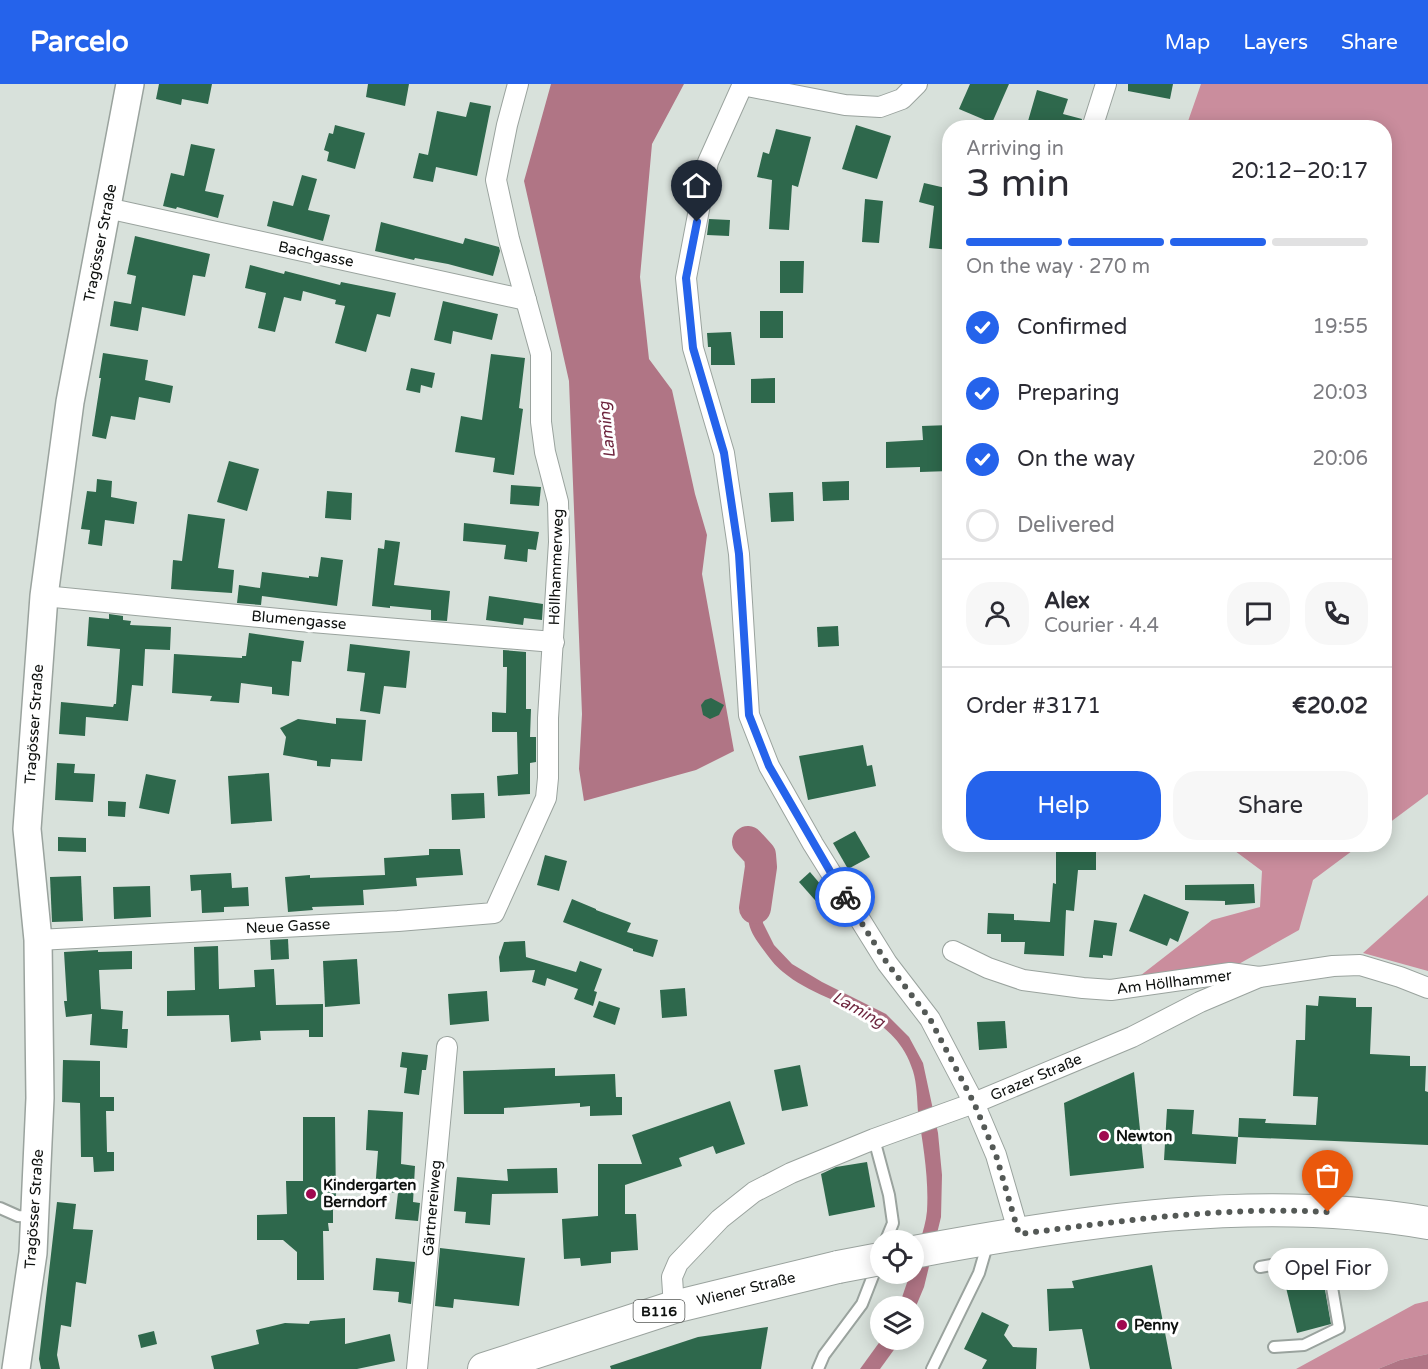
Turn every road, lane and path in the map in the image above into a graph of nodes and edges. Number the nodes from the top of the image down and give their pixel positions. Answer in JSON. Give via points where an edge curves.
{"nodes":[{"id":1,"x":130,"y":84,"type":"edge"},
{"id":2,"x":518,"y":84,"type":"edge"},
{"id":3,"x":917,"y":84,"type":"edge"},
{"id":4,"x":1106,"y":84,"type":"edge"},
{"id":5,"x":743,"y":85,"type":"edge"},
{"id":6,"x":1095,"y":120,"type":"edge"},
{"id":7,"x":107,"y":208,"type":"junction"},
{"id":8,"x":526,"y":300,"type":"junction"},
{"id":9,"x":44,"y":596,"type":"junction"},
{"id":10,"x":554,"y":642,"type":"junction"},
{"id":11,"x":513,"y":872,"type":"joint"},
{"id":12,"x":38,"y":940,"type":"junction"},
{"id":13,"x":952,"y":951,"type":"dead end"},
{"id":14,"x":1259,"y":977,"type":"junction"},
{"id":15,"x":1428,"y":988,"type":"edge"},
{"id":16,"x":447,"y":1047,"type":"dead end"},
{"id":17,"x":974,"y":1103,"type":"junction"},
{"id":18,"x":882,"y":1136,"type":"junction"},
{"id":19,"x":0,"y":1208,"type":"edge"},
{"id":20,"x":35,"y":1217,"type":"junction"},
{"id":21,"x":1428,"y":1223,"type":"edge"},
{"id":22,"x":890,"y":1230,"type":"edge"},
{"id":23,"x":1019,"y":1234,"type":"junction"},
{"id":24,"x":982,"y":1240,"type":"junction"},
{"id":25,"x":924,"y":1250,"type":"edge"},
{"id":26,"x":870,"y":1260,"type":"edge"},
{"id":27,"x":1260,"y":1267,"type":"dead end"},
{"id":28,"x":871,"y":1284,"type":"edge"},
{"id":29,"x":674,"y":1307,"type":"junction"},
{"id":30,"x":1274,"y":1347,"type":"dead end"},
{"id":31,"x":16,"y":1369,"type":"edge"},
{"id":32,"x":417,"y":1369,"type":"edge"},
{"id":33,"x":484,"y":1369,"type":"edge"},
{"id":34,"x":818,"y":1369,"type":"edge"},
{"id":35,"x":932,"y":1369,"type":"edge"}],
"edges":[{"from":1,"to":7,"type":"main road","name":"Tragösser Straße"},
{"from":2,"to":8,"type":"street","name":"Höllhammerweg","via":[[496,180]]},
{"from":3,"to":5,"type":"street","via":[[902,99],[880,107],[845,105]]},
{"from":4,"to":6,"type":"street"},
{"from":5,"to":17,"type":"street","via":[[708,162],[686,278],[693,348],[724,453],[739,554],[749,715],[769,766],[813,844],[887,963],[930,1019]]},
{"from":7,"to":8,"type":"street","name":"Bachgasse"},
{"from":7,"to":9,"type":"main road","name":"Tragösser Straße","via":[[70,402]]},
{"from":8,"to":10,"type":"street","name":"Höllhammerweg","via":[[541,354],[541,422],[558,502]]},
{"from":9,"to":10,"type":"street","name":"Blumengasse"},
{"from":9,"to":12,"type":"main road","name":"Tragösser Straße","via":[[27,829]]},
{"from":10,"to":11,"type":"street","name":"Höllhammerweg","via":[[546,798]]},
{"from":11,"to":12,"type":"street","name":"Neue Gasse","via":[[494,913]]},
{"from":12,"to":20,"type":"main road","name":"Tragösser Straße","via":[[40,1098]]},
{"from":13,"to":14,"type":"street","name":"Am Höllhammer","via":[[1023,980],[1083,988],[1111,990],[1230,972]]},
{"from":14,"to":15,"type":"street","name":"Grazer Straße","via":[[1360,965]]},
{"from":14,"to":17,"type":"street","name":"Grazer Straße"},
{"from":16,"to":32,"type":"street","name":"Gärtnereiweg"},
{"from":17,"to":18,"type":"street","name":"Grazer Straße"},
{"from":17,"to":23,"type":"street","via":[[996,1155]]},
{"from":18,"to":22,"type":"lane","via":[[892,1223]]},
{"from":18,"to":29,"type":"street","name":"Grazer Straße","via":[[772,1182],[720,1219],[678,1263],[672,1277]]},
{"from":19,"to":20,"type":"lane","via":[[18,1216]]},
{"from":20,"to":31,"type":"main road","name":"Tragösser Straße"},
{"from":21,"to":23,"type":"main road","via":[[1392,1216],[1285,1210],[1157,1216]]},
{"from":23,"to":24,"type":"main road"},
{"from":24,"to":25,"type":"main road"},
{"from":24,"to":35,"type":"lane","via":[[979,1273]]},
{"from":26,"to":29,"type":"main road","name":"Wiener Straße","number":"B116","bridge":true},
{"from":27,"to":30,"type":"lane","via":[[1322,1256],[1328,1264],[1339,1328],[1304,1345]]},
{"from":28,"to":34,"type":"lane"},
{"from":29,"to":33,"type":"main road","name":"Wiener Straße","number":"B116"}]}
